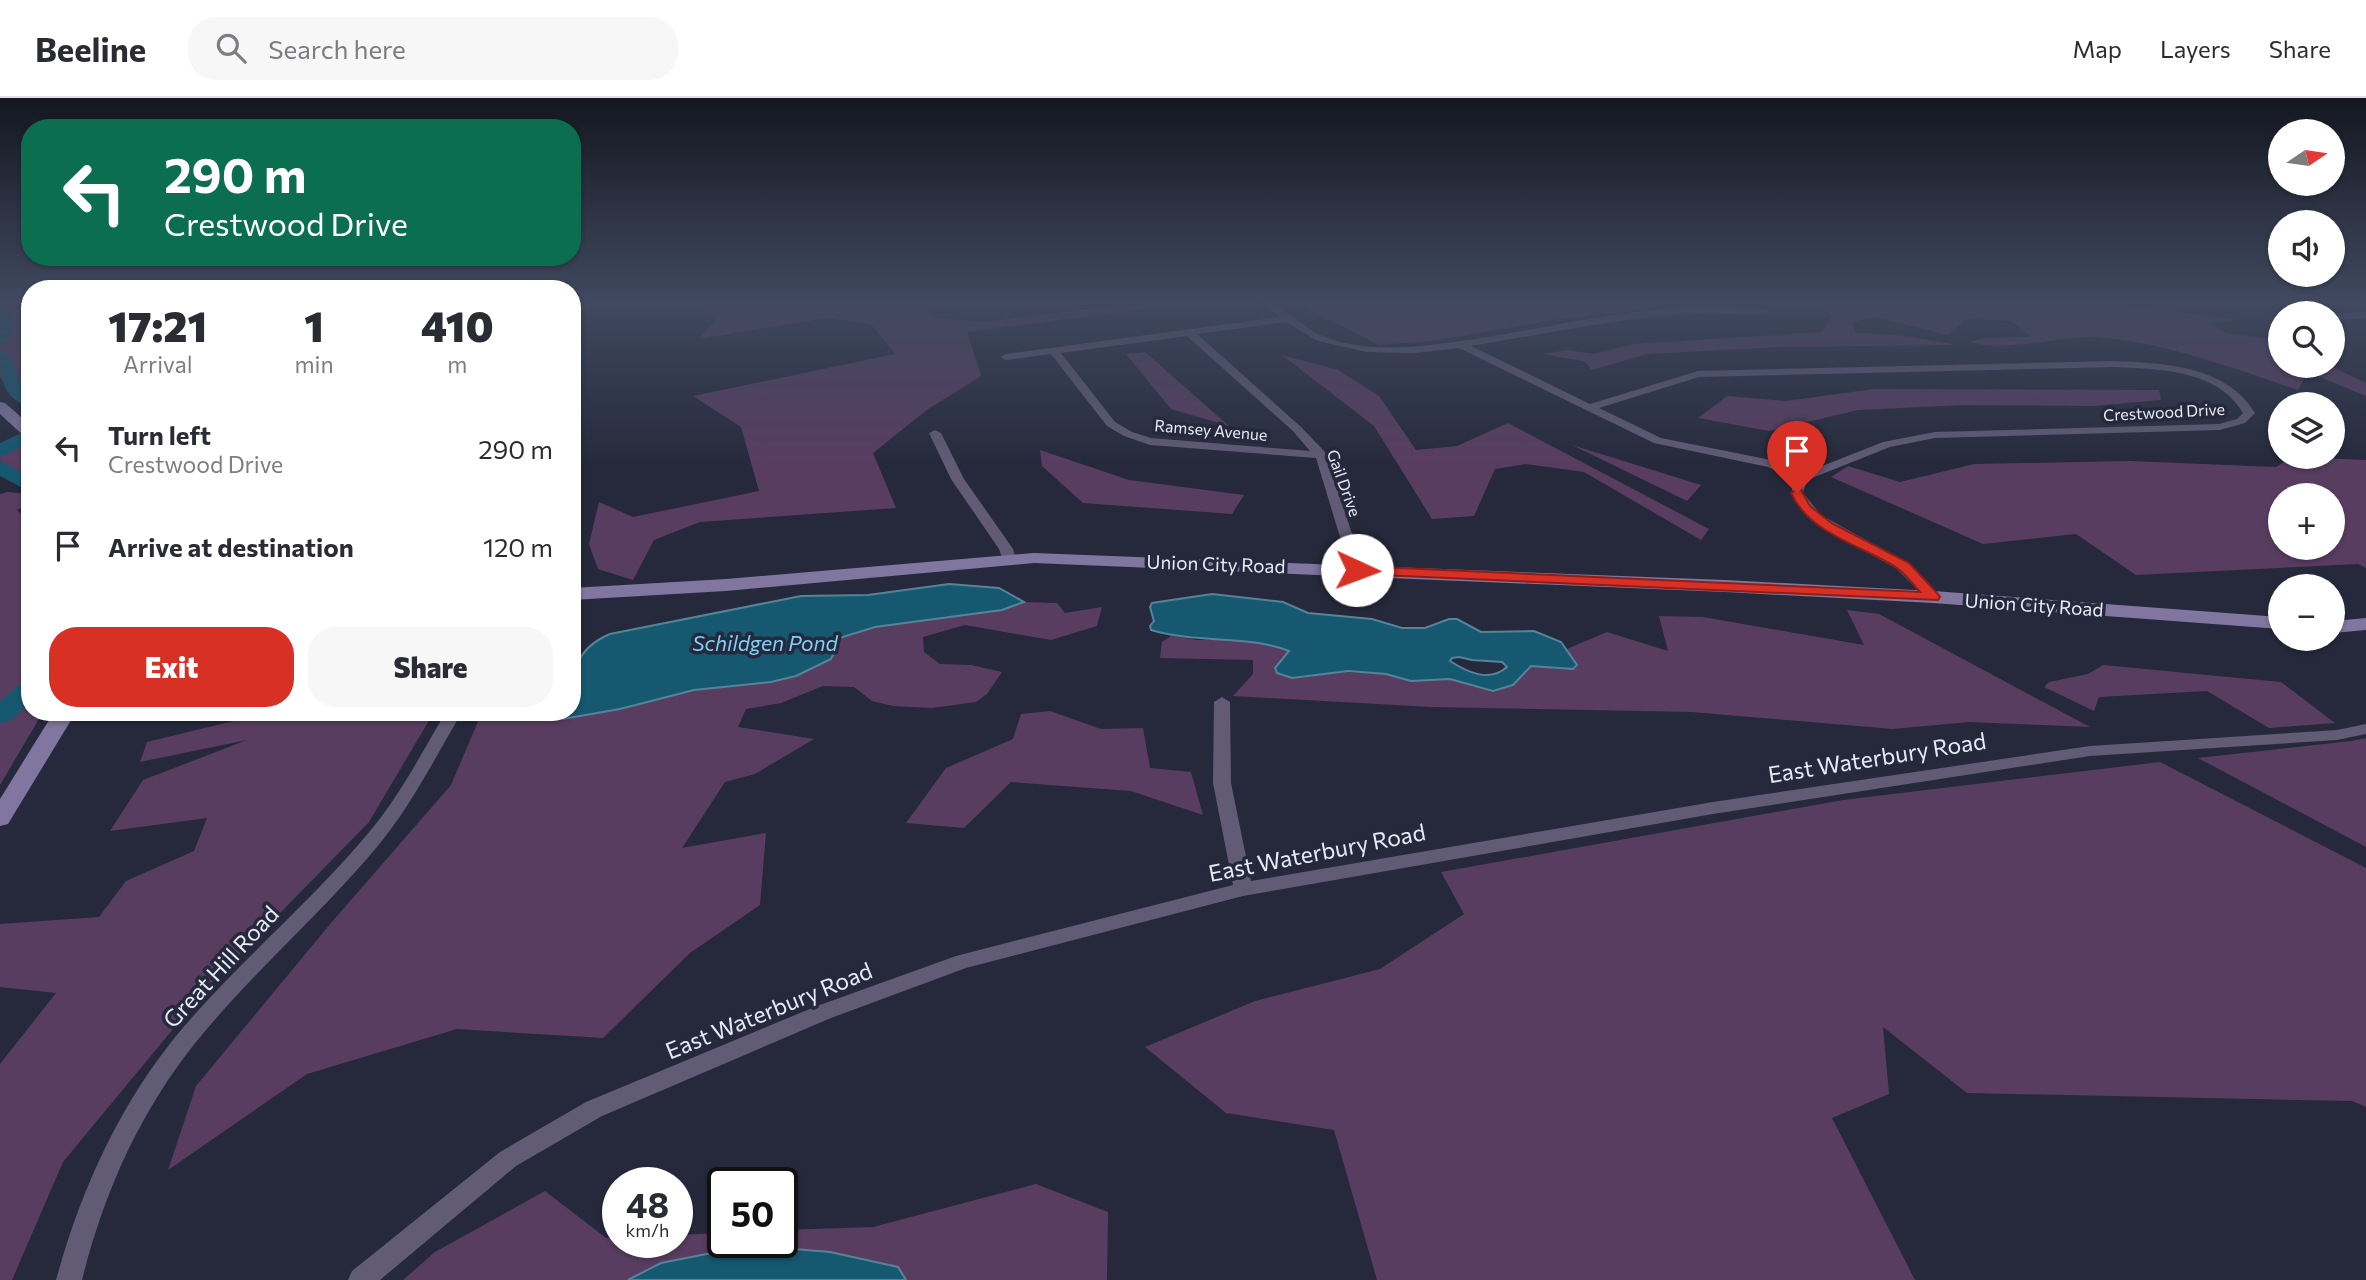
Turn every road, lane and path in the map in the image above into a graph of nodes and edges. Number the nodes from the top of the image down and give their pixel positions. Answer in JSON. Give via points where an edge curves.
{"nodes":[{"id":1,"x":1013,"y":356,"type":"edge"},
{"id":2,"x":1058,"y":356,"type":"edge"},
{"id":3,"x":1216,"y":356,"type":"edge"},
{"id":4,"x":1483,"y":356,"type":"edge"},
{"id":5,"x":1006,"y":357,"type":"dead end"},
{"id":6,"x":0,"y":406,"type":"edge"},
{"id":7,"x":1588,"y":408,"type":"junction"},
{"id":8,"x":21,"y":426,"type":"edge"},
{"id":9,"x":935,"y":433,"type":"dead end"},
{"id":10,"x":1321,"y":455,"type":"junction"},
{"id":11,"x":1802,"y":478,"type":"junction"},
{"id":12,"x":1009,"y":560,"type":"junction"},
{"id":13,"x":1357,"y":570,"type":"junction"},
{"id":14,"x":581,"y":584,"type":"edge"},
{"id":15,"x":595,"y":593,"type":"junction"},
{"id":16,"x":581,"y":594,"type":"edge"},
{"id":17,"x":1933,"y":597,"type":"junction"},
{"id":18,"x":2268,"y":622,"type":"edge"},
{"id":19,"x":2366,"y":624,"type":"edge"},
{"id":20,"x":2345,"y":626,"type":"edge"},
{"id":21,"x":1222,"y":702,"type":"dead end"},
{"id":22,"x":59,"y":721,"type":"edge"},
{"id":23,"x":449,"y":721,"type":"edge"},
{"id":24,"x":2366,"y":729,"type":"edge"},
{"id":25,"x":0,"y":818,"type":"edge"},
{"id":26,"x":1243,"y":889,"type":"junction"},
{"id":27,"x":69,"y":1280,"type":"edge"},
{"id":28,"x":361,"y":1280,"type":"edge"}],
"edges":[{"from":1,"to":5,"type":"street"},
{"from":2,"to":10,"type":"street","name":"Ramsey Avenue","via":[[1111,424],[1128,434],[1150,441]]},
{"from":3,"to":10,"type":"street","name":"Gail Drive"},
{"from":4,"to":7,"type":"street"},
{"from":6,"to":8,"type":"main road"},
{"from":7,"to":11,"type":"street","via":[[1658,441],[1772,464]]},
{"from":7,"to":11,"type":"street","name":"Crestwood Drive","via":[[1698,374],[2112,364],[2170,368],[2202,377],[2231,389],[2245,401],[2249,413],[2241,421],[2220,427],[1935,435],[1887,444]]},
{"from":9,"to":12,"type":"street"},
{"from":10,"to":13,"type":"street","name":"Gail Drive"},
{"from":11,"to":17,"type":"street","via":[[1797,493],[1804,509],[1828,527],[1904,566]]},
{"from":12,"to":13,"type":"main road","name":"Union City Road"},
{"from":12,"to":15,"type":"main road","name":"Union City Road"},
{"from":13,"to":17,"type":"main road","name":"Union City Road"},
{"from":14,"to":15,"type":"main road"},
{"from":15,"to":16,"type":"main road","name":"Union City Road"},
{"from":17,"to":18,"type":"main road","name":"Union City Road"},
{"from":19,"to":20,"type":"main road"},
{"from":21,"to":26,"type":"street","via":[[1222,783]]},
{"from":22,"to":25,"type":"main road"},
{"from":23,"to":27,"type":"street","name":"Great Hill Road","via":[[373,839],[212,1009],[138,1105],[91,1202]]},
{"from":24,"to":26,"type":"street","name":"East Waterbury Road","via":[[2337,735],[2090,751],[1713,808]]},
{"from":26,"to":28,"type":"street","name":"East Waterbury Road","via":[[963,961],[824,1012],[594,1109],[508,1159]]}]}
